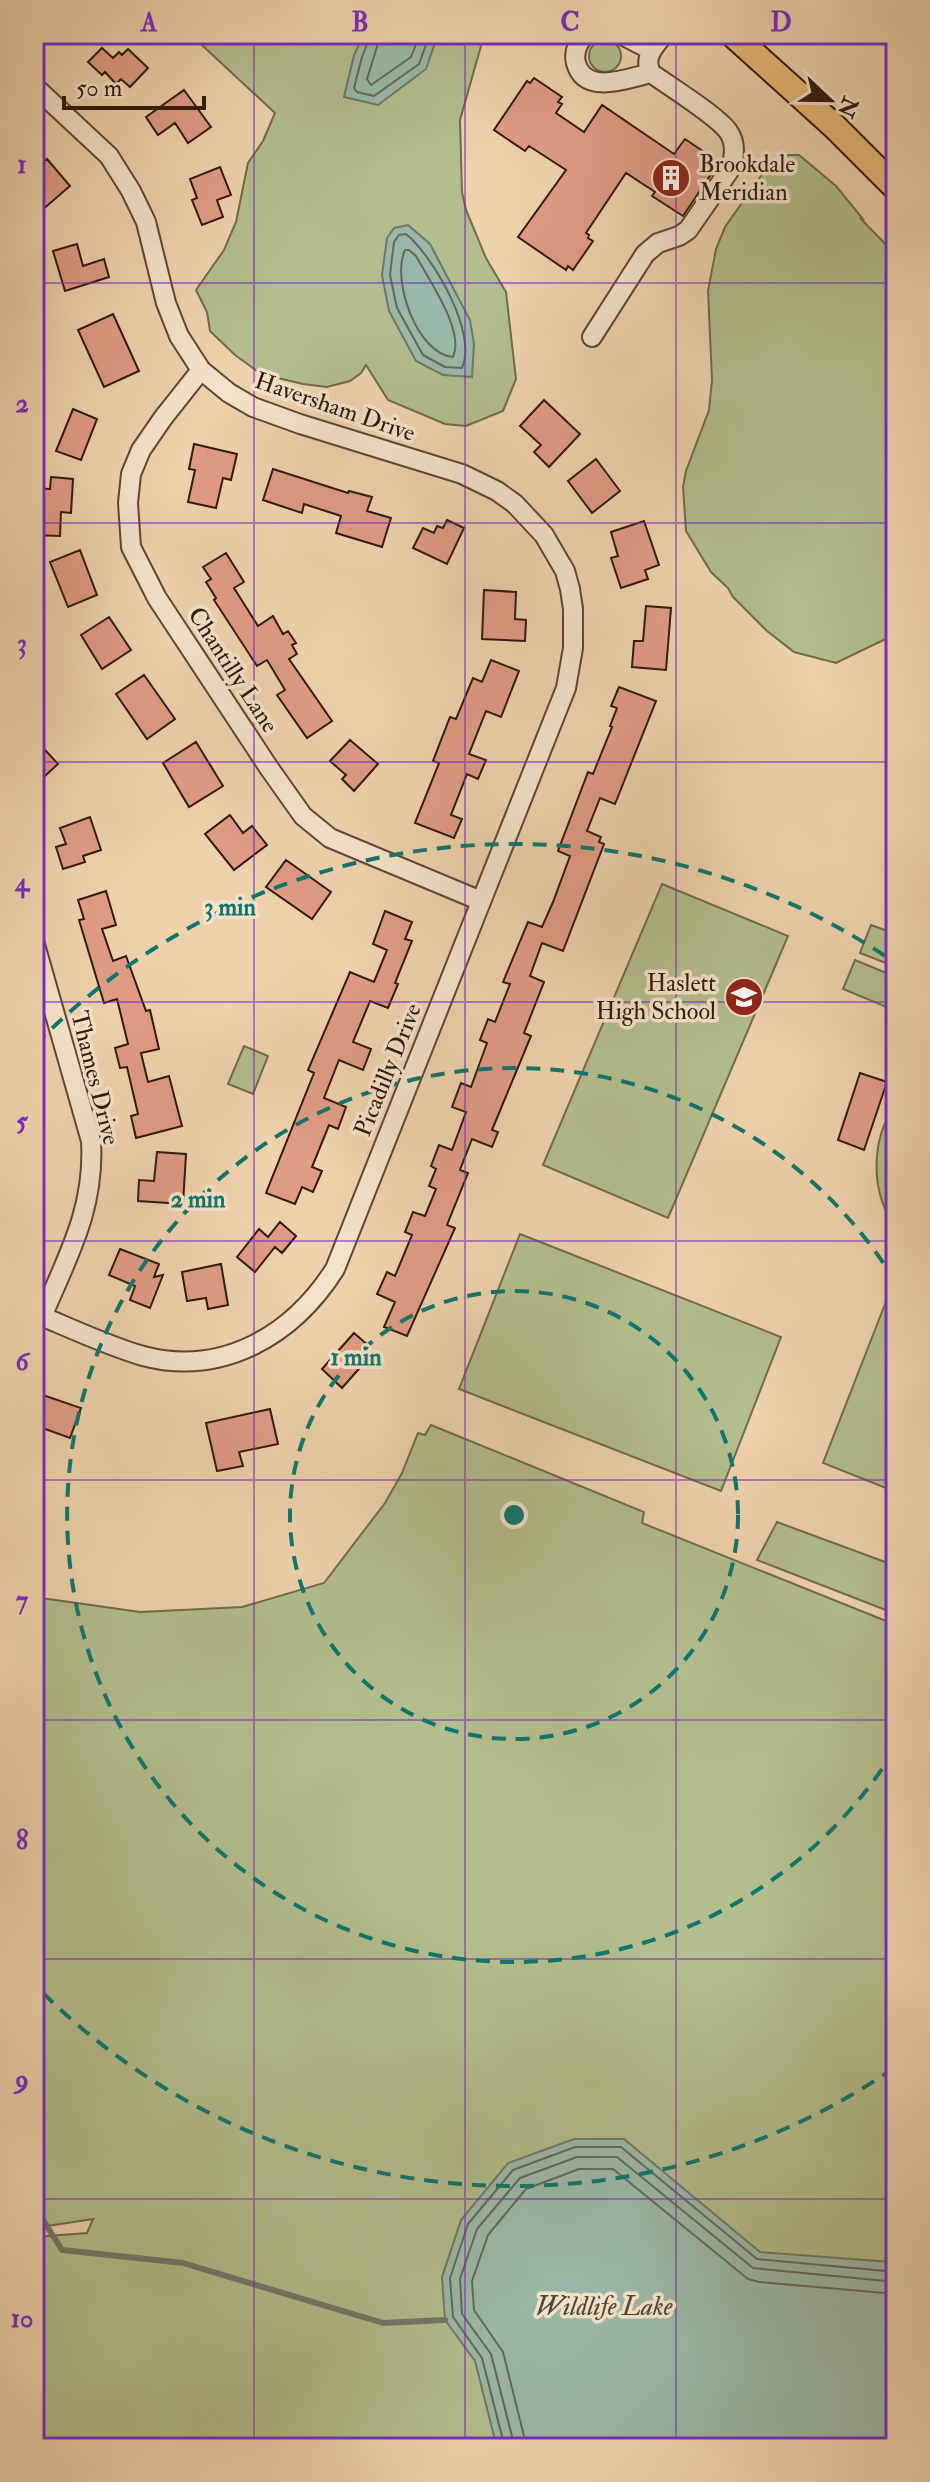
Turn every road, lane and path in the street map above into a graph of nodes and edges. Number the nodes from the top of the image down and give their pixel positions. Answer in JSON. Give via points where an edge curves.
{"nodes":[{"id":1,"x":586,"y":34,"type":"edge"},
{"id":2,"x":620,"y":34,"type":"edge"},
{"id":3,"x":664,"y":34,"type":"edge"},
{"id":4,"x":732,"y":34,"type":"edge"},
{"id":5,"x":651,"y":50,"type":"junction"},
{"id":6,"x":651,"y":73,"type":"junction"},
{"id":7,"x":34,"y":86,"type":"edge"},
{"id":8,"x":896,"y":188,"type":"edge"},
{"id":9,"x":592,"y":337,"type":"dead end"},
{"id":10,"x":201,"y":370,"type":"junction"},
{"id":11,"x":565,"y":571,"type":"joint"},
{"id":12,"x":481,"y":901,"type":"junction"},
{"id":13,"x":34,"y":941,"type":"edge"},
{"id":14,"x":38,"y":1315,"type":"edge"}],
"edges":[{"from":1,"to":6,"type":"street","via":[[575,57],[588,79],[606,83]]},
{"from":2,"to":5,"type":"street"},
{"from":3,"to":5,"type":"street"},
{"from":4,"to":8,"type":"main road"},
{"from":5,"to":6,"type":"street"},
{"from":6,"to":9,"type":"street","via":[[721,124],[733,140],[734,159],[688,230],[645,254]]},
{"from":7,"to":10,"type":"street","name":"Haversham Drive","via":[[109,156],[131,191],[146,222],[166,303]]},
{"from":10,"to":11,"type":"street","name":"Haversham Drive","via":[[253,407],[487,485],[530,519]]},
{"from":10,"to":12,"type":"street","name":"Chantilly Lane","via":[[155,429],[131,474],[131,547],[157,598],[303,816],[330,838]]},
{"from":11,"to":12,"type":"street","name":"Picadilly Drive","via":[[574,628],[566,688]]},
{"from":12,"to":14,"type":"street","name":"Picadilly Drive","via":[[335,1269],[298,1316],[248,1348],[184,1361],[142,1355]]},
{"from":13,"to":14,"type":"street","name":"Thames Drive","via":[[92,1160],[83,1220]]}]}
